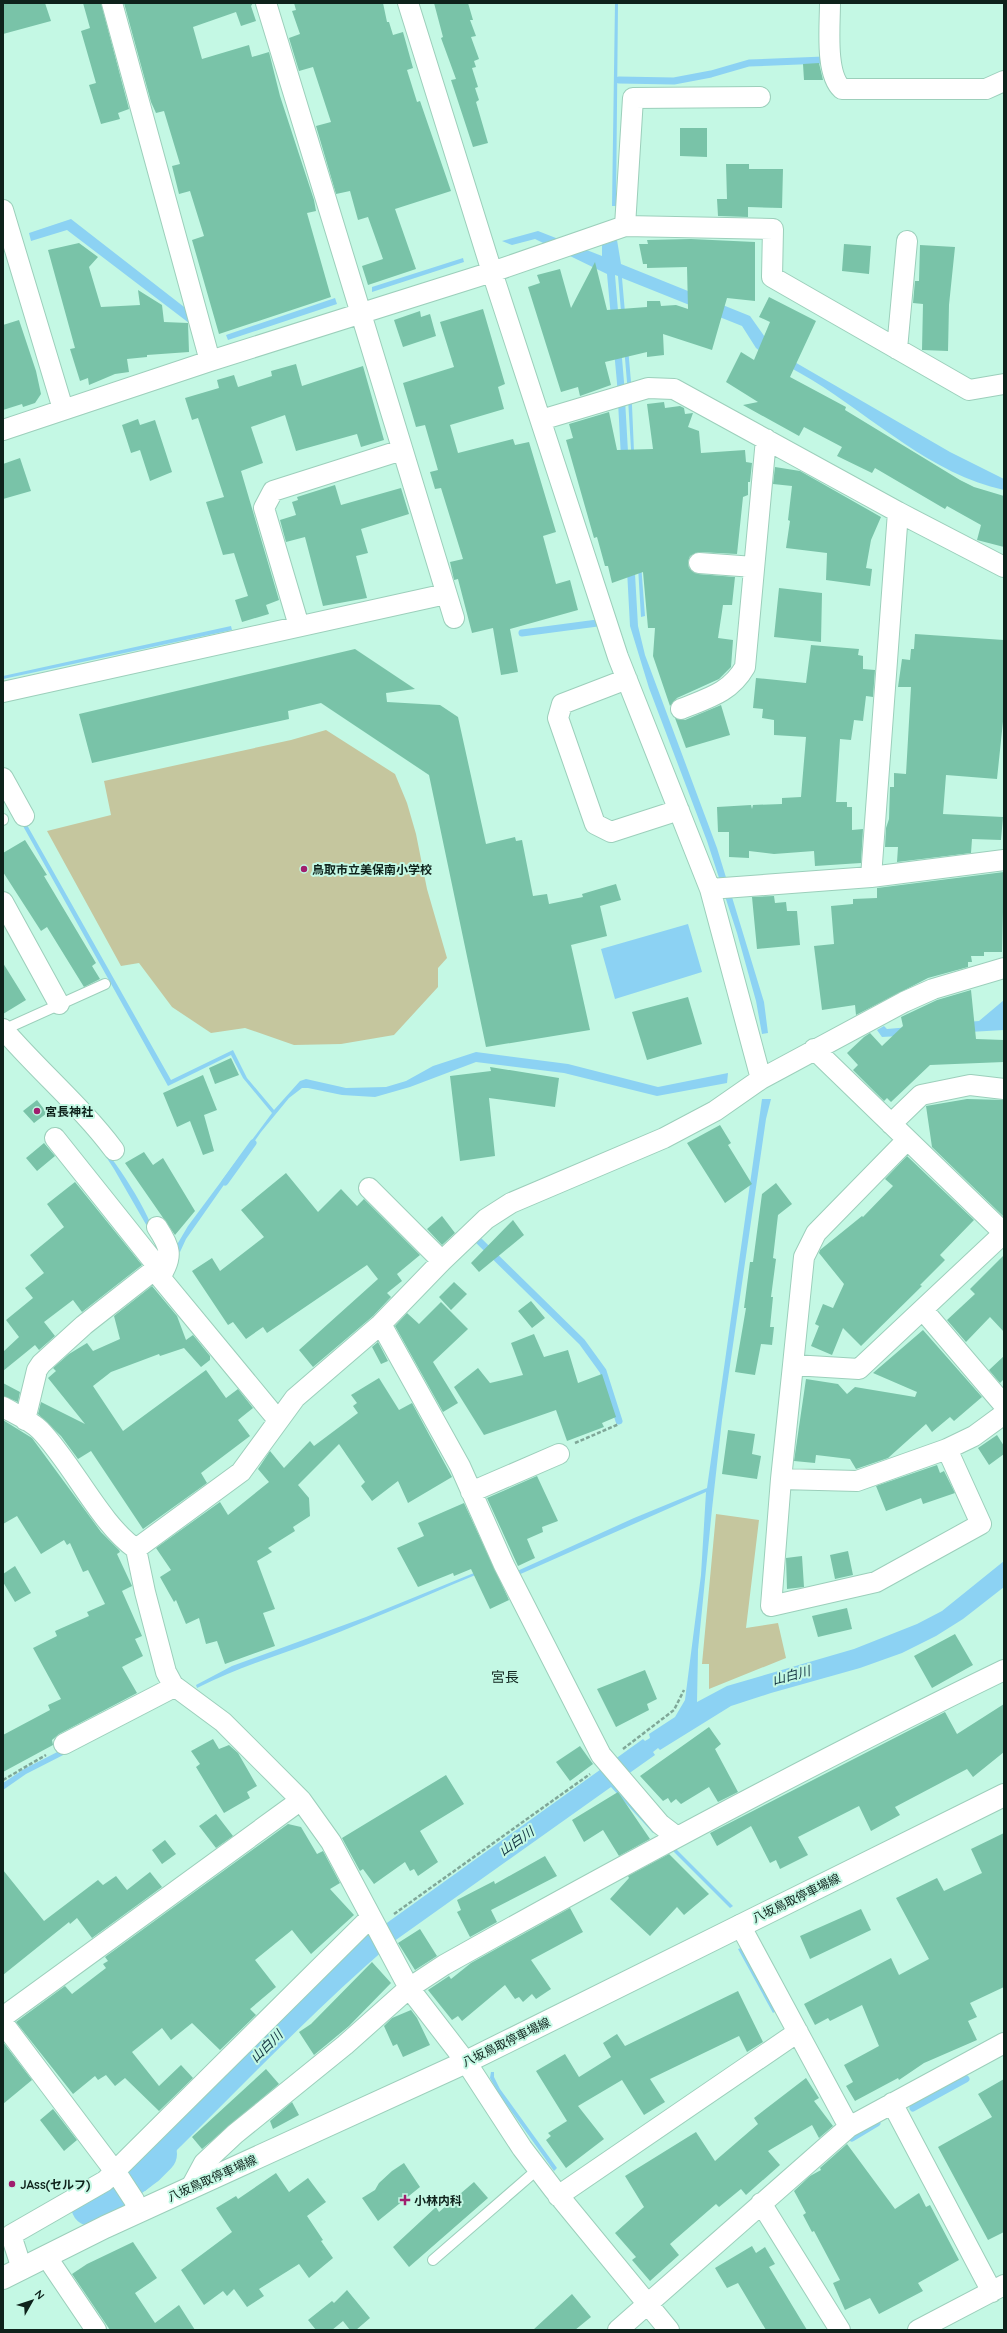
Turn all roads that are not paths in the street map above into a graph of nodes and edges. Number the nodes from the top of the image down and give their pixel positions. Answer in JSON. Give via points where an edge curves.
{"nodes":[{"id":1,"x":112,"y":3,"type":"edge"},
{"id":2,"x":266,"y":3,"type":"edge"},
{"id":3,"x":408,"y":3,"type":"edge"},
{"id":4,"x":830,"y":3,"type":"edge"},
{"id":5,"x":1004,"y":81,"type":"edge"},
{"id":6,"x":760,"y":97,"type":"dead end"},
{"id":7,"x":3,"y":210,"type":"edge"},
{"id":8,"x":625,"y":226,"type":"junction"},
{"id":9,"x":907,"y":241,"type":"dead end"},
{"id":10,"x":492,"y":272,"type":"junction"},
{"id":11,"x":361,"y":314,"type":"junction"},
{"id":12,"x":898,"y":349,"type":"junction"},
{"id":13,"x":210,"y":361,"type":"junction"},
{"id":14,"x":1004,"y":384,"type":"edge"},
{"id":15,"x":63,"y":409,"type":"junction"},
{"id":16,"x":541,"y":420,"type":"junction"},
{"id":17,"x":3,"y":430,"type":"edge"},
{"id":18,"x":766,"y":440,"type":"junction"},
{"id":19,"x":402,"y":450,"type":"junction"},
{"id":20,"x":898,"y":512,"type":"junction"},
{"id":21,"x":699,"y":564,"type":"dead end"},
{"id":22,"x":754,"y":567,"type":"junction"},
{"id":23,"x":1004,"y":567,"type":"edge"},
{"id":24,"x":446,"y":594,"type":"junction"},
{"id":25,"x":454,"y":618,"type":"dead end"},
{"id":26,"x":299,"y":626,"type":"junction"},
{"id":27,"x":626,"y":679,"type":"junction"},
{"id":28,"x":3,"y":692,"type":"edge"},
{"id":29,"x":681,"y":709,"type":"dead end"},
{"id":30,"x":3,"y":778,"type":"edge"},
{"id":31,"x":679,"y":810,"type":"junction"},
{"id":32,"x":24,"y":816,"type":"dead end"},
{"id":33,"x":1004,"y":860,"type":"edge"},
{"id":34,"x":871,"y":877,"type":"junction"},
{"id":35,"x":710,"y":889,"type":"junction"},
{"id":36,"x":3,"y":902,"type":"edge"},
{"id":37,"x":1004,"y":968,"type":"edge"},
{"id":38,"x":104,"y":984,"type":"dead end"},
{"id":39,"x":59,"y":1004,"type":"junction"},
{"id":40,"x":3,"y":1029,"type":"edge"},
{"id":41,"x":814,"y":1049,"type":"junction"},
{"id":42,"x":760,"y":1079,"type":"junction"},
{"id":43,"x":1004,"y":1089,"type":"edge"},
{"id":44,"x":891,"y":1124,"type":"junction"},
{"id":45,"x":55,"y":1138,"type":"dead end"},
{"id":46,"x":907,"y":1140,"type":"junction"},
{"id":47,"x":114,"y":1150,"type":"dead end"},
{"id":48,"x":369,"y":1188,"type":"dead end"},
{"id":49,"x":157,"y":1227,"type":"dead end"},
{"id":50,"x":1004,"y":1233,"type":"edge"},
{"id":51,"x":442,"y":1261,"type":"junction"},
{"id":52,"x":157,"y":1273,"type":"junction"},
{"id":53,"x":922,"y":1310,"type":"junction"},
{"id":54,"x":381,"y":1324,"type":"junction"},
{"id":55,"x":794,"y":1365,"type":"junction"},
{"id":56,"x":1004,"y":1405,"type":"edge"},
{"id":57,"x":3,"y":1407,"type":"edge"},
{"id":58,"x":1004,"y":1414,"type":"edge"},
{"id":59,"x":26,"y":1420,"type":"junction"},
{"id":60,"x":278,"y":1420,"type":"junction"},
{"id":61,"x":947,"y":1449,"type":"junction"},
{"id":62,"x":559,"y":1454,"type":"road end"},
{"id":63,"x":781,"y":1479,"type":"junction"},
{"id":64,"x":471,"y":1492,"type":"junction"},
{"id":65,"x":136,"y":1550,"type":"junction"},
{"id":66,"x":1004,"y":1670,"type":"edge"},
{"id":67,"x":174,"y":1687,"type":"junction"},
{"id":68,"x":64,"y":1744,"type":"road end"},
{"id":69,"x":1004,"y":1795,"type":"edge"},
{"id":70,"x":301,"y":1800,"type":"junction"},
{"id":71,"x":677,"y":1837,"type":"junction"},
{"id":72,"x":374,"y":1921,"type":"junction"},
{"id":73,"x":740,"y":1925,"type":"junction"},
{"id":74,"x":409,"y":1988,"type":"junction"},
{"id":75,"x":3,"y":2017,"type":"edge"},
{"id":76,"x":3,"y":2023,"type":"edge"},
{"id":77,"x":798,"y":2032,"type":"junction"},
{"id":78,"x":1004,"y":2043,"type":"edge"},
{"id":79,"x":466,"y":2062,"type":"junction"},
{"id":80,"x":892,"y":2103,"type":"junction"},
{"id":81,"x":849,"y":2126,"type":"junction"},
{"id":82,"x":538,"y":2169,"type":"junction"},
{"id":83,"x":114,"y":2172,"type":"junction"},
{"id":84,"x":190,"y":2189,"type":"junction"},
{"id":85,"x":558,"y":2196,"type":"junction"},
{"id":86,"x":761,"y":2203,"type":"junction"},
{"id":87,"x":138,"y":2212,"type":"junction"},
{"id":88,"x":46,"y":2256,"type":"junction"},
{"id":89,"x":434,"y":2260,"type":"dead end"},
{"id":90,"x":12,"y":2273,"type":"edge"},
{"id":91,"x":998,"y":2289,"type":"edge"},
{"id":92,"x":648,"y":2306,"type":"junction"},
{"id":93,"x":96,"y":2330,"type":"edge"},
{"id":94,"x":618,"y":2330,"type":"edge"},
{"id":95,"x":669,"y":2330,"type":"edge"},
{"id":96,"x":840,"y":2330,"type":"edge"},
{"id":97,"x":918,"y":2330,"type":"edge"}],
"edges":[{"from":1,"to":13,"type":"street"},
{"from":2,"to":11,"type":"street"},
{"from":3,"to":10,"type":"street"},
{"from":4,"to":5,"type":"street","via":[[831,59],[836,84],[842,89],[986,89]]},
{"from":6,"to":8,"type":"street","via":[[633,98]]},
{"from":7,"to":15,"type":"street"},
{"from":8,"to":10,"type":"street"},
{"from":8,"to":12,"type":"street","via":[[773,229],[772,277]]},
{"from":9,"to":12,"type":"street"},
{"from":10,"to":11,"type":"street"},
{"from":10,"to":16,"type":"street"},
{"from":11,"to":13,"type":"street"},
{"from":11,"to":19,"type":"street"},
{"from":12,"to":14,"type":"street","via":[[969,390]]},
{"from":13,"to":15,"type":"street"},
{"from":15,"to":17,"type":"street"},
{"from":16,"to":18,"type":"street","via":[[648,388],[661,387],[674,389],[692,397]]},
{"from":16,"to":27,"type":"street"},
{"from":18,"to":20,"type":"street"},
{"from":18,"to":22,"type":"street"},
{"from":19,"to":24,"type":"street"},
{"from":19,"to":26,"type":"street","via":[[272,491],[264,508]]},
{"from":20,"to":23,"type":"street"},
{"from":20,"to":34,"type":"street"},
{"from":21,"to":22,"type":"street"},
{"from":22,"to":29,"type":"street","via":[[745,667],[738,680],[725,690]]},
{"from":24,"to":25,"type":"street"},
{"from":24,"to":26,"type":"street"},
{"from":26,"to":28,"type":"street"},
{"from":27,"to":31,"type":"street"},
{"from":27,"to":31,"type":"street","via":[[562,704],[558,718],[595,824],[610,832]]},
{"from":30,"to":32,"type":"street"},
{"from":31,"to":35,"type":"street"},
{"from":33,"to":34,"type":"street"},
{"from":34,"to":35,"type":"street"},
{"from":35,"to":42,"type":"street"},
{"from":36,"to":39,"type":"street"},
{"from":37,"to":41,"type":"street","via":[[933,989]]},
{"from":38,"to":39,"type":"lane"},
{"from":39,"to":40,"type":"lane"},
{"from":40,"to":47,"type":"street","via":[[92,1121]]},
{"from":41,"to":42,"type":"street"},
{"from":41,"to":44,"type":"street"},
{"from":42,"to":51,"type":"street","via":[[715,1111],[664,1138],[511,1202],[486,1219]]},
{"from":43,"to":44,"type":"street","via":[[970,1085],[921,1095]]},
{"from":44,"to":46,"type":"street"},
{"from":45,"to":52,"type":"street","via":[[158,1266]]},
{"from":46,"to":50,"type":"street"},
{"from":46,"to":55,"type":"street","via":[[816,1233],[804,1257]]},
{"from":48,"to":51,"type":"street"},
{"from":49,"to":52,"type":"street","via":[[166,1242],[169,1254],[168,1264]]},
{"from":50,"to":53,"type":"street"},
{"from":51,"to":54,"type":"street"},
{"from":52,"to":59,"type":"street","via":[[84,1324],[41,1364],[37,1370]]},
{"from":52,"to":60,"type":"street"},
{"from":53,"to":55,"type":"street","via":[[859,1370]]},
{"from":53,"to":56,"type":"street"},
{"from":54,"to":60,"type":"street","via":[[295,1398]]},
{"from":54,"to":64,"type":"street","via":[[460,1466]]},
{"from":55,"to":63,"type":"street"},
{"from":57,"to":59,"type":"street"},
{"from":58,"to":61,"type":"street","via":[[974,1436]]},
{"from":59,"to":65,"type":"street","via":[[50,1442],[109,1522]]},
{"from":60,"to":65,"type":"street","via":[[241,1472]]},
{"from":61,"to":63,"type":"street","via":[[856,1481]]},
{"from":61,"to":63,"type":"street","via":[[981,1524],[876,1582],[771,1606]]},
{"from":62,"to":64,"type":"street"},
{"from":64,"to":71,"type":"street","via":[[504,1566],[601,1755],[660,1824]]},
{"from":65,"to":67,"type":"street","via":[[166,1672]]},
{"from":66,"to":71,"type":"street"},
{"from":67,"to":68,"type":"street"},
{"from":67,"to":70,"type":"street","via":[[223,1722]]},
{"from":69,"to":73,"type":"main road","name":"八坂鳥取停車場線"},
{"from":70,"to":72,"type":"street","via":[[331,1842]]},
{"from":70,"to":75,"type":"street"},
{"from":71,"to":74,"type":"street","via":[[444,1965]]},
{"from":72,"to":74,"type":"street"},
{"from":72,"to":83,"type":"street"},
{"from":73,"to":77,"type":"street"},
{"from":73,"to":79,"type":"main road","name":"八坂鳥取停車場線"},
{"from":74,"to":79,"type":"street"},
{"from":74,"to":84,"type":"street","via":[[204,2163]]},
{"from":76,"to":83,"type":"street"},
{"from":77,"to":81,"type":"street"},
{"from":77,"to":85,"type":"street"},
{"from":78,"to":80,"type":"street"},
{"from":79,"to":82,"type":"street"},
{"from":79,"to":84,"type":"main road","name":"八坂鳥取停車場線"},
{"from":80,"to":81,"type":"street"},
{"from":80,"to":91,"type":"street"},
{"from":81,"to":86,"type":"street"},
{"from":82,"to":85,"type":"street"},
{"from":82,"to":89,"type":"lane"},
{"from":83,"to":87,"type":"street","via":[[134,2200]]},
{"from":83,"to":90,"type":"street","via":[[105,2181],[11,2235]]},
{"from":84,"to":87,"type":"main road","name":"八坂鳥取停車場線"},
{"from":85,"to":92,"type":"street"},
{"from":86,"to":92,"type":"street"},
{"from":86,"to":96,"type":"street"},
{"from":87,"to":88,"type":"main road","name":"八坂鳥取停車場線"},
{"from":88,"to":90,"type":"main road","name":"八坂鳥取停車場線"},
{"from":88,"to":93,"type":"street"},
{"from":91,"to":97,"type":"street"},
{"from":92,"to":94,"type":"street"},
{"from":92,"to":95,"type":"street"}]}
